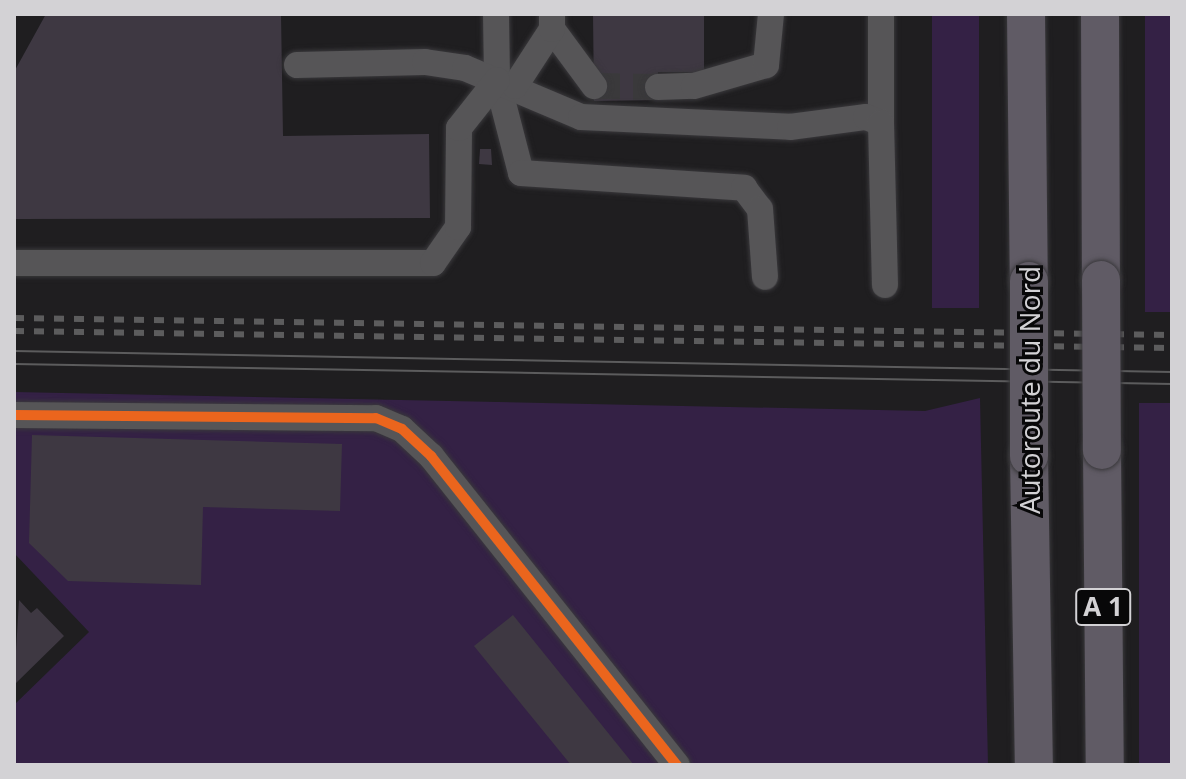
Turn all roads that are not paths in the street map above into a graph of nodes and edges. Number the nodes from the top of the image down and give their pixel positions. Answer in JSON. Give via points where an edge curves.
{"nodes":[{"id":1,"x":496,"y":14,"type":"edge"},
{"id":2,"x":771,"y":14,"type":"edge"},
{"id":3,"x":881,"y":14,"type":"edge"},
{"id":4,"x":1026,"y":14,"type":"edge"},
{"id":5,"x":1100,"y":14,"type":"edge"},
{"id":6,"x":552,"y":22,"type":"edge"},
{"id":7,"x":297,"y":65,"type":"dead end"},
{"id":8,"x":506,"y":83,"type":"junction"},
{"id":9,"x":594,"y":86,"type":"dead end"},
{"id":10,"x":658,"y":87,"type":"tunnel mouth"},
{"id":11,"x":881,"y":123,"type":"junction"},
{"id":12,"x":14,"y":263,"type":"edge"},
{"id":13,"x":765,"y":277,"type":"dead end"},
{"id":14,"x":885,"y":285,"type":"dead end"},
{"id":15,"x":14,"y":415,"type":"edge"},
{"id":16,"x":677,"y":765,"type":"edge"},
{"id":17,"x":1034,"y":765,"type":"edge"},
{"id":18,"x":1105,"y":765,"type":"edge"}],
"edges":[{"from":1,"to":8,"type":"street"},
{"from":2,"to":10,"type":"street","via":[[766,65],[694,86]]},
{"from":3,"to":11,"type":"street"},
{"from":4,"to":17,"type":"highway","name":"Autoroute du Nord","bridge":true},
{"from":5,"to":18,"type":"highway","number":"A 1","bridge":true},
{"from":6,"to":8,"type":"street"},
{"from":6,"to":9,"type":"street"},
{"from":7,"to":8,"type":"street","via":[[425,62]]},
{"from":8,"to":11,"type":"street","via":[[581,117],[790,127],[866,117]]},
{"from":8,"to":12,"type":"street","via":[[459,128],[458,227],[433,263]]},
{"from":8,"to":13,"type":"street","via":[[521,173],[744,188],[760,209]]},
{"from":11,"to":14,"type":"street"},
{"from":15,"to":16,"type":"street","via":[[376,418],[402,429],[431,456]]}]}
